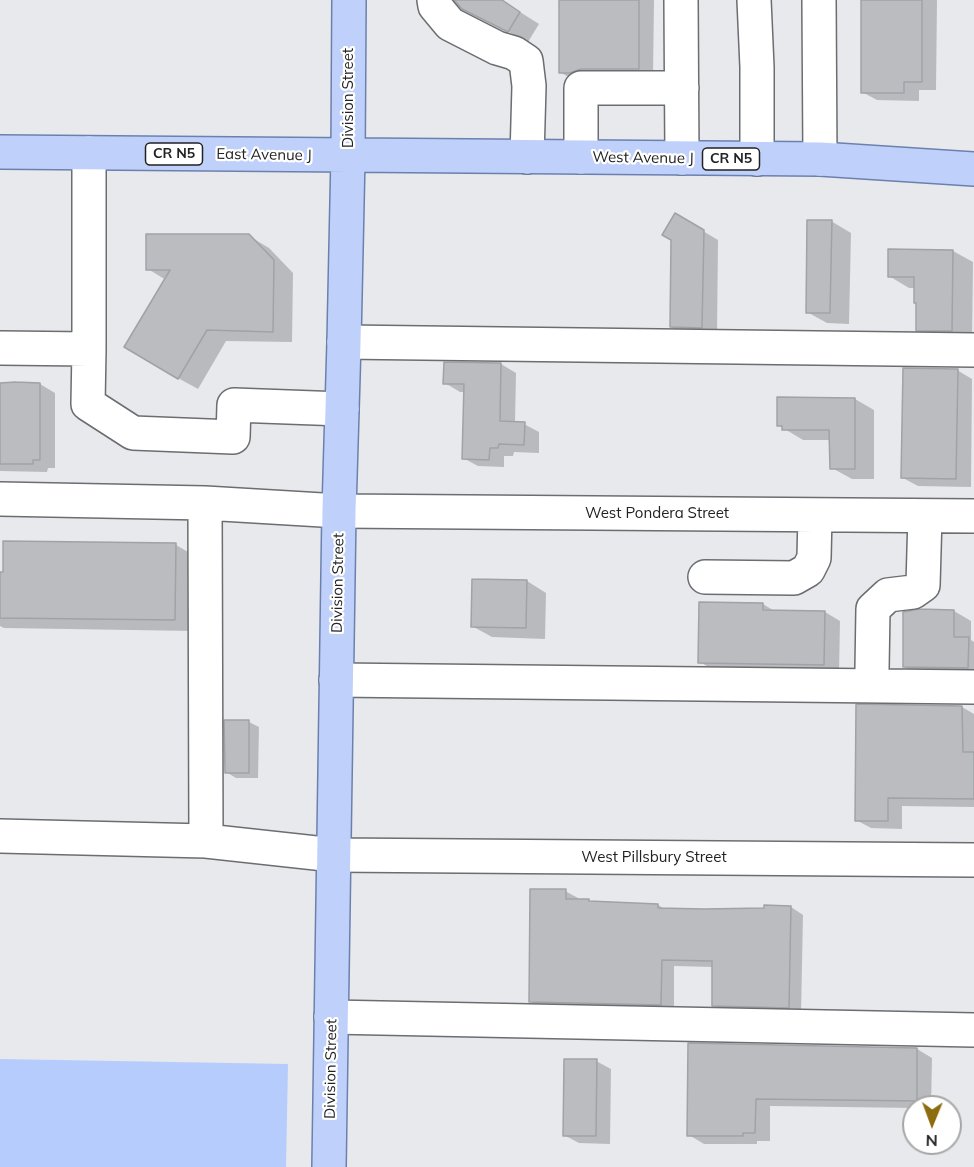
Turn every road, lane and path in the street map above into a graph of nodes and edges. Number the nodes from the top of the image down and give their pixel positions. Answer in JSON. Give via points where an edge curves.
{"nodes":[{"id":1,"x":349,"y":0,"type":"edge"},
{"id":2,"x":434,"y":0,"type":"edge"},
{"id":3,"x":681,"y":0,"type":"edge"},
{"id":4,"x":753,"y":0,"type":"edge"},
{"id":5,"x":819,"y":0,"type":"edge"},
{"id":6,"x":681,"y":88,"type":"junction"},
{"id":7,"x":0,"y":152,"type":"edge"},
{"id":8,"x":89,"y":153,"type":"junction"},
{"id":9,"x":348,"y":156,"type":"junction"},
{"id":10,"x":527,"y":157,"type":"junction"},
{"id":11,"x":581,"y":158,"type":"junction"},
{"id":12,"x":682,"y":158,"type":"junction"},
{"id":13,"x":757,"y":159,"type":"junction"},
{"id":14,"x":820,"y":159,"type":"junction"},
{"id":15,"x":974,"y":169,"type":"edge"},
{"id":16,"x":344,"y":342,"type":"junction"},
{"id":17,"x":0,"y":348,"type":"edge"},
{"id":18,"x":89,"y":349,"type":"junction"},
{"id":19,"x":974,"y":350,"type":"edge"},
{"id":20,"x":342,"y":409,"type":"junction"},
{"id":21,"x":0,"y":499,"type":"edge"},
{"id":22,"x":205,"y":503,"type":"junction"},
{"id":23,"x":339,"y":510,"type":"junction"},
{"id":24,"x":815,"y":515,"type":"junction"},
{"id":25,"x":925,"y":516,"type":"junction"},
{"id":26,"x":974,"y":516,"type":"edge"},
{"id":27,"x":705,"y":577,"type":"dead end"},
{"id":28,"x":872,"y":669,"type":"dead end"},
{"id":29,"x":336,"y":680,"type":"junction"},
{"id":30,"x":974,"y":687,"type":"edge"},
{"id":31,"x":0,"y":836,"type":"edge"},
{"id":32,"x":207,"y":841,"type":"junction"},
{"id":33,"x":334,"y":855,"type":"junction"},
{"id":34,"x":974,"y":860,"type":"edge"},
{"id":35,"x":331,"y":1017,"type":"junction"},
{"id":36,"x":974,"y":1030,"type":"edge"},
{"id":37,"x":329,"y":1167,"type":"edge"}],
"edges":[{"from":1,"to":9,"type":"main road","name":"Division Street"},
{"from":2,"to":10,"type":"street","via":[[450,24],[526,61]]},
{"from":3,"to":6,"type":"street"},
{"from":4,"to":13,"type":"street"},
{"from":5,"to":14,"type":"street"},
{"from":6,"to":11,"type":"street","via":[[581,88]]},
{"from":6,"to":12,"type":"street"},
{"from":7,"to":8,"type":"main road","name":"East Avenue J","number":"CR N5"},
{"from":8,"to":9,"type":"main road","name":"East Avenue J","number":"CR N5"},
{"from":8,"to":18,"type":"street"},
{"from":9,"to":10,"type":"main road","name":"West Avenue J","number":"CR N5"},
{"from":9,"to":16,"type":"main road","name":"Division Street"},
{"from":10,"to":11,"type":"main road","name":"West Avenue J","number":"CR N5"},
{"from":11,"to":12,"type":"main road","name":"West Avenue J","number":"CR N5"},
{"from":12,"to":13,"type":"main road","name":"West Avenue J","number":"CR N5"},
{"from":13,"to":14,"type":"main road","name":"West Avenue J","number":"CR N5"},
{"from":14,"to":15,"type":"main road","name":"West Avenue J","number":"CR N5"},
{"from":16,"to":19,"type":"street"},
{"from":16,"to":20,"type":"main road","name":"Division Street"},
{"from":17,"to":18,"type":"street"},
{"from":18,"to":20,"type":"street","via":[[88,404],[133,433],[233,436],[234,405]]},
{"from":20,"to":23,"type":"main road","name":"Division Street"},
{"from":21,"to":22,"type":"street","name":"West Pondera Street"},
{"from":22,"to":23,"type":"street","name":"West Pondera Street"},
{"from":22,"to":32,"type":"street"},
{"from":23,"to":24,"type":"street","name":"West Pondera Street"},
{"from":23,"to":29,"type":"main road","name":"Division Street"},
{"from":24,"to":25,"type":"street","name":"West Pondera Street"},
{"from":24,"to":27,"type":"street","via":[[814,558],[808,570],[794,578]]},
{"from":25,"to":26,"type":"street","name":"West Pondera Street"},
{"from":25,"to":28,"type":"street","via":[[923,585],[912,592],[888,595],[873,609]]},
{"from":29,"to":30,"type":"street"},
{"from":29,"to":33,"type":"main road","name":"Division Street"},
{"from":31,"to":32,"type":"street","name":"West Pillsbury Street"},
{"from":32,"to":33,"type":"street","name":"West Pillsbury Street"},
{"from":33,"to":34,"type":"street","name":"West Pillsbury Street"},
{"from":33,"to":35,"type":"main road","name":"Division Street"},
{"from":35,"to":36,"type":"street"},
{"from":35,"to":37,"type":"main road","name":"Division Street"}]}
